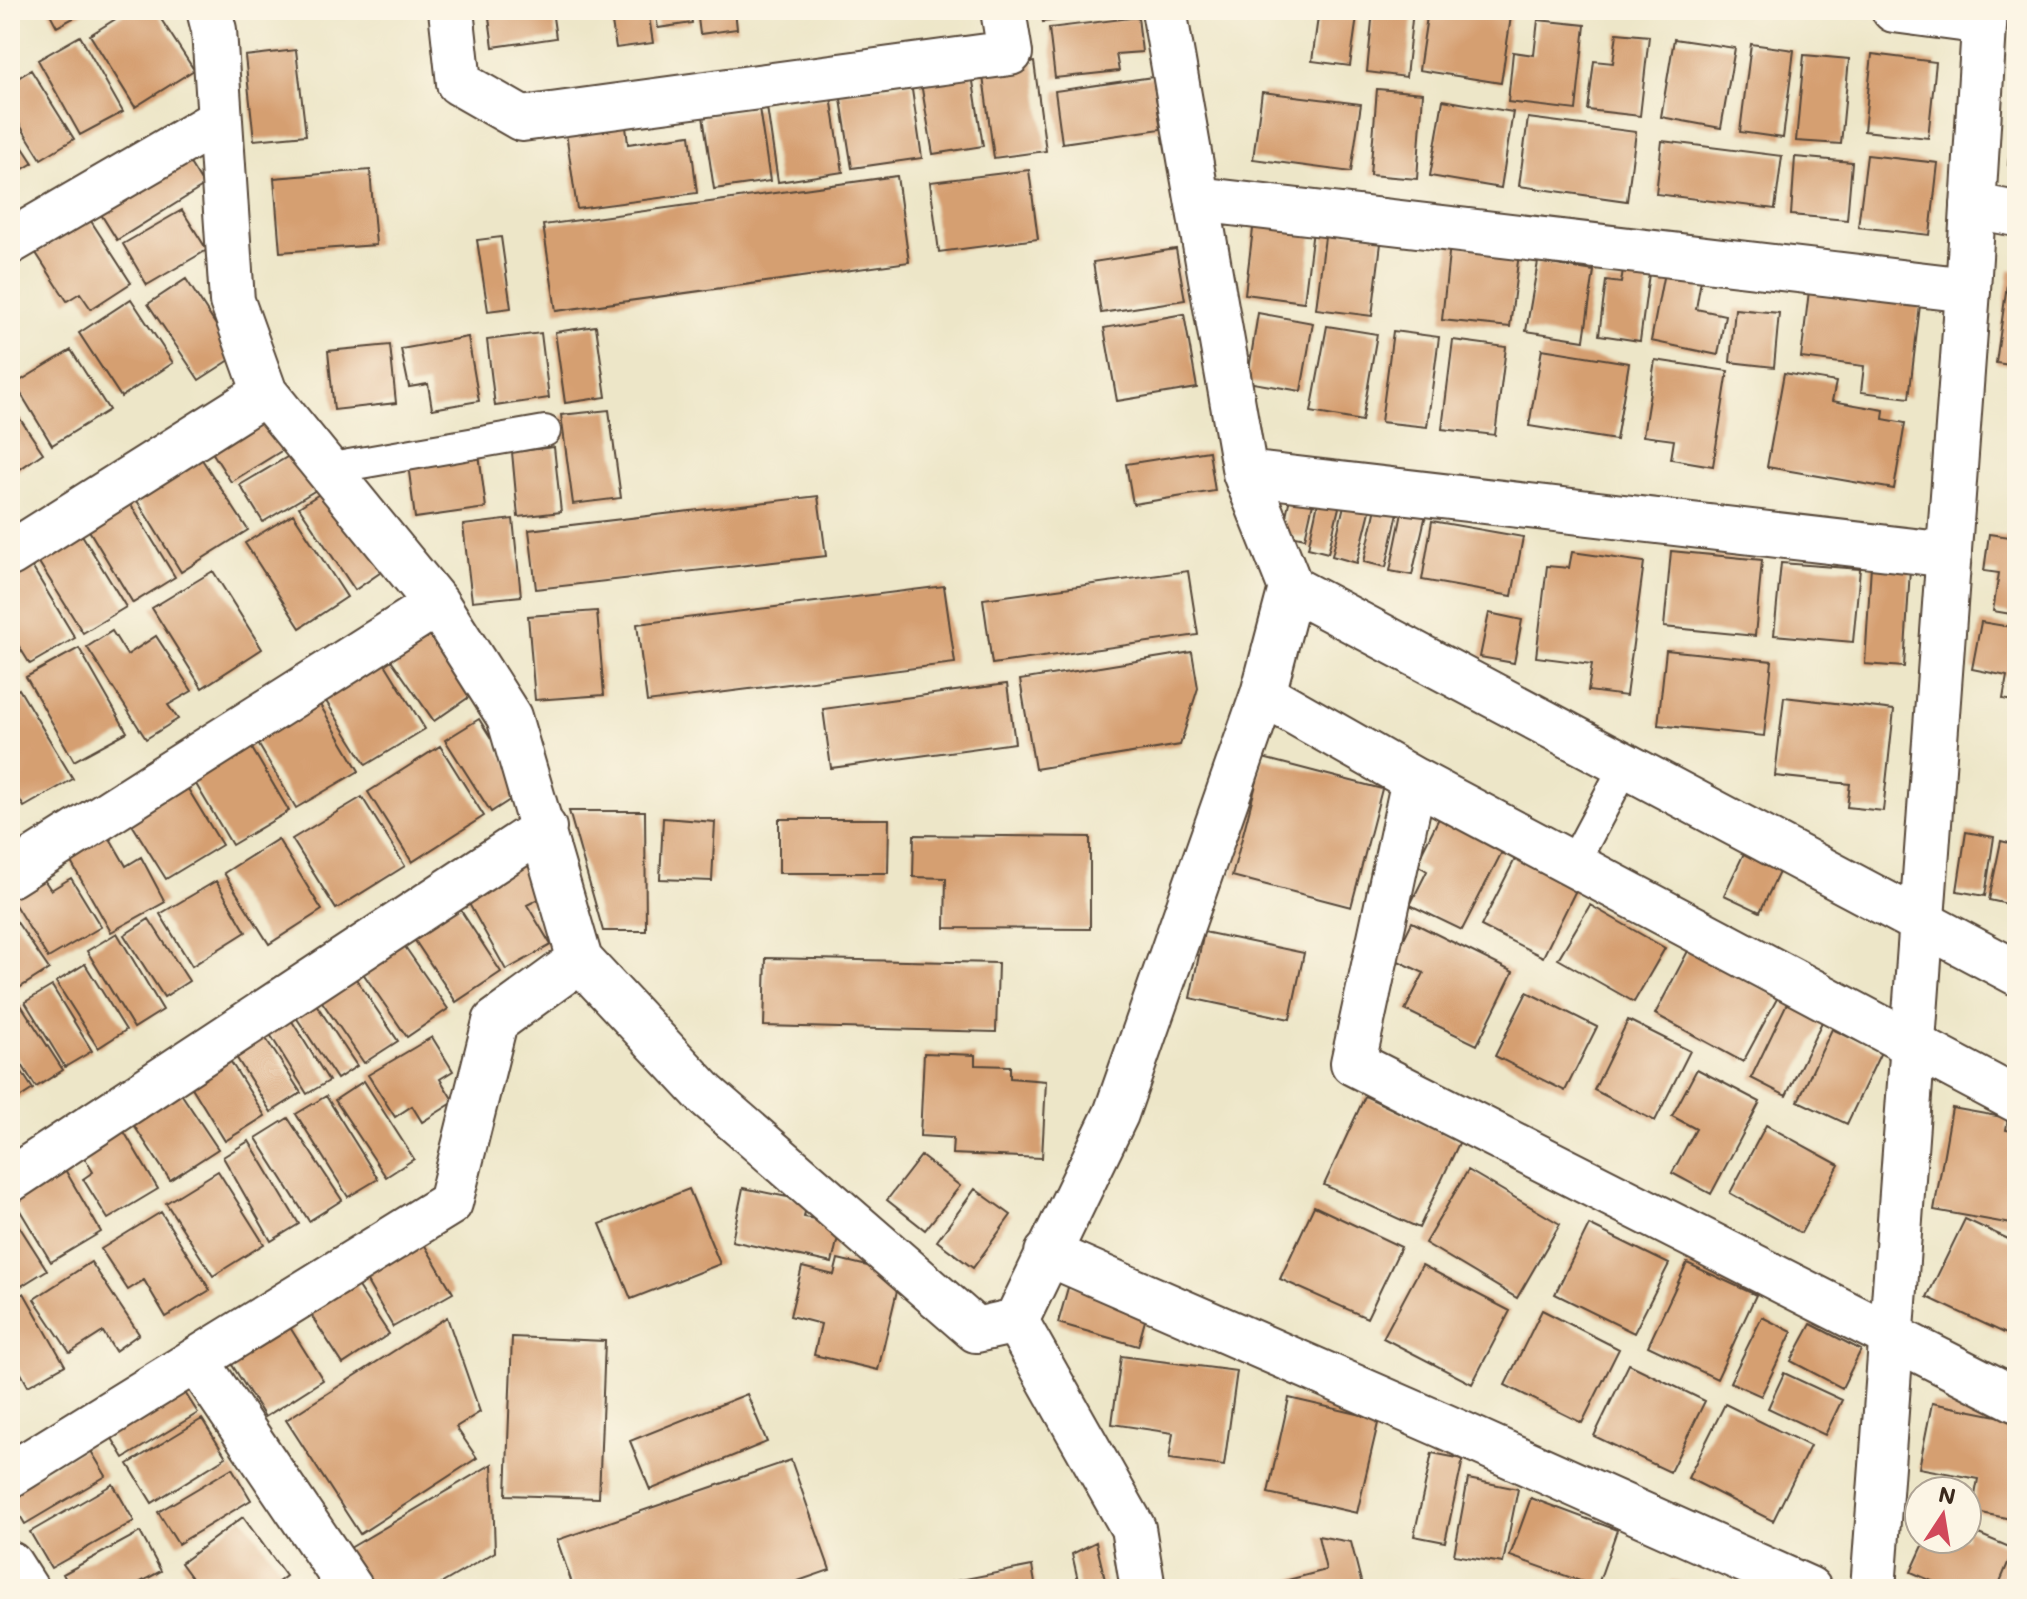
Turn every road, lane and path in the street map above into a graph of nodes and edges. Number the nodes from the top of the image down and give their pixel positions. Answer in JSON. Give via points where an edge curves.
{"nodes":[{"id":1,"x":209,"y":10,"type":"edge"},
{"id":2,"x":451,"y":10,"type":"edge"},
{"id":3,"x":1003,"y":10,"type":"edge"},
{"id":4,"x":1164,"y":10,"type":"edge"},
{"id":5,"x":1894,"y":10,"type":"edge"},
{"id":6,"x":1984,"y":16,"type":"edge"},
{"id":7,"x":218,"y":121,"type":"junction"},
{"id":8,"x":1197,"y":199,"type":"junction"},
{"id":9,"x":1973,"y":206,"type":"junction"},
{"id":10,"x":2017,"y":214,"type":"edge"},
{"id":11,"x":10,"y":242,"type":"edge"},
{"id":12,"x":1968,"y":290,"type":"junction"},
{"id":13,"x":265,"y":393,"type":"junction"},
{"id":14,"x":545,"y":431,"type":"dead end"},
{"id":15,"x":326,"y":469,"type":"junction"},
{"id":16,"x":1245,"y":473,"type":"junction"},
{"id":17,"x":10,"y":554,"type":"edge"},
{"id":18,"x":1949,"y":555,"type":"junction"},
{"id":19,"x":1291,"y":588,"type":"junction"},
{"id":20,"x":437,"y":604,"type":"junction"},
{"id":21,"x":1263,"y":694,"type":"junction"},
{"id":22,"x":1625,"y":766,"type":"junction"},
{"id":23,"x":1414,"y":780,"type":"junction"},
{"id":24,"x":544,"y":828,"type":"junction"},
{"id":25,"x":1573,"y":864,"type":"junction"},
{"id":26,"x":10,"y":875,"type":"edge"},
{"id":27,"x":1922,"y":923,"type":"junction"},
{"id":28,"x":580,"y":960,"type":"junction"},
{"id":29,"x":2017,"y":973,"type":"edge"},
{"id":30,"x":1913,"y":1045,"type":"junction"},
{"id":31,"x":2017,"y":1100,"type":"edge"},
{"id":32,"x":10,"y":1180,"type":"edge"},
{"id":33,"x":1047,"y":1253,"type":"junction"},
{"id":34,"x":1016,"y":1321,"type":"junction"},
{"id":35,"x":1891,"y":1338,"type":"junction"},
{"id":36,"x":196,"y":1360,"type":"junction"},
{"id":37,"x":2017,"y":1400,"type":"edge"},
{"id":38,"x":10,"y":1475,"type":"edge"},
{"id":39,"x":10,"y":1564,"type":"edge"},
{"id":40,"x":26,"y":1589,"type":"edge"},
{"id":41,"x":351,"y":1589,"type":"edge"},
{"id":42,"x":1143,"y":1589,"type":"edge"},
{"id":43,"x":1809,"y":1589,"type":"edge"},
{"id":44,"x":1873,"y":1589,"type":"edge"}],
"edges":[{"from":1,"to":7,"type":"street"},
{"from":2,"to":3,"type":"street","via":[[459,83],[522,119],[1010,53]]},
{"from":4,"to":8,"type":"street"},
{"from":5,"to":6,"type":"street"},
{"from":6,"to":9,"type":"street"},
{"from":7,"to":11,"type":"street"},
{"from":7,"to":13,"type":"street","via":[[232,301]]},
{"from":8,"to":12,"type":"street"},
{"from":8,"to":16,"type":"street"},
{"from":9,"to":10,"type":"street"},
{"from":9,"to":12,"type":"street"},
{"from":12,"to":18,"type":"street"},
{"from":13,"to":15,"type":"street"},
{"from":13,"to":17,"type":"street"},
{"from":14,"to":15,"type":"lane"},
{"from":15,"to":20,"type":"street"},
{"from":16,"to":18,"type":"street"},
{"from":16,"to":19,"type":"street"},
{"from":18,"to":27,"type":"street"},
{"from":19,"to":21,"type":"street"},
{"from":19,"to":22,"type":"street"},
{"from":20,"to":24,"type":"street","via":[[509,717]]},
{"from":20,"to":26,"type":"street"},
{"from":21,"to":23,"type":"street"},
{"from":21,"to":33,"type":"street","via":[[1116,1114]]},
{"from":22,"to":25,"type":"lane"},
{"from":22,"to":27,"type":"street"},
{"from":23,"to":25,"type":"street"},
{"from":23,"to":35,"type":"street","via":[[1353,1063]]},
{"from":24,"to":28,"type":"street"},
{"from":24,"to":32,"type":"street"},
{"from":25,"to":30,"type":"street"},
{"from":27,"to":29,"type":"street"},
{"from":27,"to":30,"type":"street"},
{"from":28,"to":34,"type":"street","via":[[705,1094],[976,1330]]},
{"from":28,"to":36,"type":"street","via":[[495,1022],[450,1203]]},
{"from":30,"to":31,"type":"street"},
{"from":30,"to":35,"type":"street"},
{"from":33,"to":34,"type":"street"},
{"from":33,"to":43,"type":"street"},
{"from":34,"to":42,"type":"street","via":[[1133,1528]]},
{"from":35,"to":37,"type":"street"},
{"from":35,"to":44,"type":"street"},
{"from":36,"to":38,"type":"street"},
{"from":36,"to":41,"type":"street"},
{"from":39,"to":40,"type":"street"}]}
